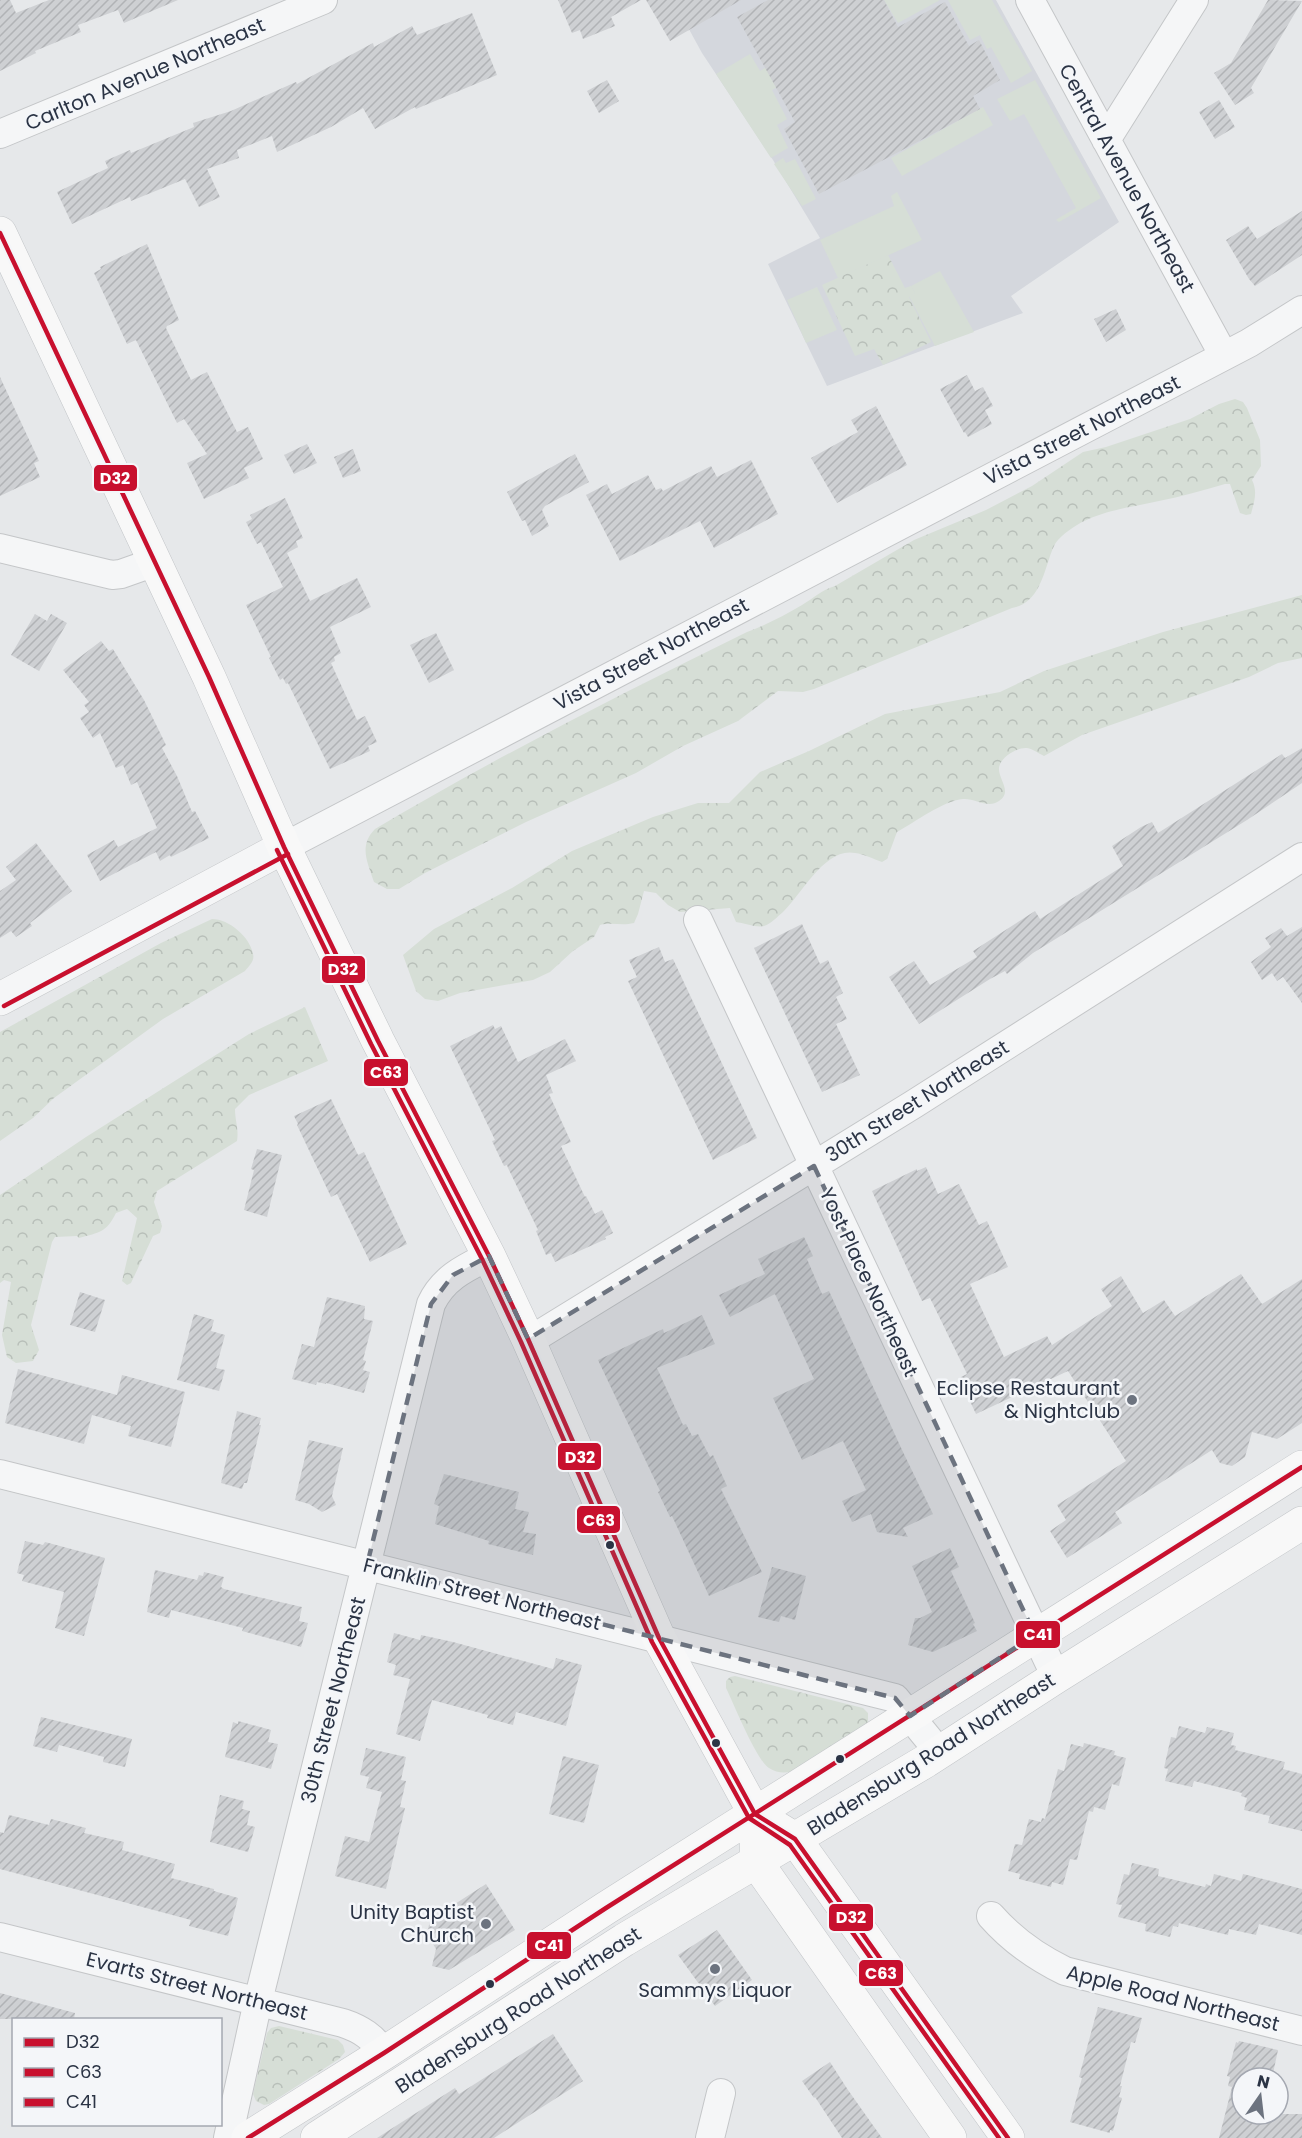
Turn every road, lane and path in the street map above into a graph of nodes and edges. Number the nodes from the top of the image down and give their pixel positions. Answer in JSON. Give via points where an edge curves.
{"nodes":[{"id":1,"x":323,"y":0,"type":"edge"},
{"id":2,"x":1030,"y":0,"type":"edge"},
{"id":3,"x":1194,"y":0,"type":"edge"},
{"id":4,"x":0,"y":135,"type":"edge"},
{"id":5,"x":1106,"y":140,"type":"junction"},
{"id":6,"x":0,"y":233,"type":"edge"},
{"id":7,"x":1302,"y":310,"type":"edge"},
{"id":8,"x":1224,"y":356,"type":"junction"},
{"id":9,"x":0,"y":548,"type":"edge"},
{"id":10,"x":155,"y":562,"type":"junction"},
{"id":11,"x":287,"y":854,"type":"junction"},
{"id":12,"x":1302,"y":857,"type":"edge"},
{"id":13,"x":698,"y":920,"type":"dead end"},
{"id":14,"x":0,"y":999,"type":"edge"},
{"id":15,"x":814,"y":1166,"type":"junction"},
{"id":16,"x":489,"y":1256,"type":"junction"},
{"id":17,"x":528,"y":1339,"type":"junction"},
{"id":18,"x":1302,"y":1467,"type":"edge"},
{"id":19,"x":0,"y":1474,"type":"edge"},
{"id":20,"x":1302,"y":1523,"type":"edge"},
{"id":21,"x":367,"y":1565,"type":"junction"},
{"id":22,"x":1035,"y":1635,"type":"junction"},
{"id":23,"x":659,"y":1638,"type":"junction"},
{"id":24,"x":1056,"y":1677,"type":"junction"},
{"id":25,"x":910,"y":1716,"type":"junction"},
{"id":26,"x":940,"y":1753,"type":"junction"},
{"id":27,"x":755,"y":1814,"type":"junction"},
{"id":28,"x":795,"y":1839,"type":"junction"},
{"id":29,"x":757,"y":1863,"type":"junction"},
{"id":30,"x":991,"y":1916,"type":"dead end"},
{"id":31,"x":0,"y":1937,"type":"edge"},
{"id":32,"x":904,"y":1992,"type":"junction"},
{"id":33,"x":258,"y":2001,"type":"junction"},
{"id":34,"x":865,"y":2018,"type":"junction"},
{"id":35,"x":1302,"y":2031,"type":"edge"},
{"id":36,"x":384,"y":2053,"type":"junction"},
{"id":37,"x":721,"y":2093,"type":"dead end"},
{"id":38,"x":228,"y":2138,"type":"edge"},
{"id":39,"x":248,"y":2138,"type":"edge"},
{"id":40,"x":317,"y":2138,"type":"edge"},
{"id":41,"x":710,"y":2138,"type":"edge"},
{"id":42,"x":950,"y":2138,"type":"edge"},
{"id":43,"x":1008,"y":2138,"type":"edge"}],
"edges":[{"from":1,"to":4,"type":"street","name":"Carlton Avenue Northeast"},
{"from":2,"to":5,"type":"street","name":"Central Avenue Northeast"},
{"from":3,"to":5,"type":"street"},
{"from":5,"to":8,"type":"street","name":"Central Avenue Northeast"},
{"from":6,"to":10,"type":"main road"},
{"from":7,"to":8,"type":"street","name":"Vista Street Northeast"},
{"from":8,"to":11,"type":"street","name":"Vista Street Northeast"},
{"from":9,"to":10,"type":"street","via":[[112,575]]},
{"from":10,"to":11,"type":"main road"},
{"from":11,"to":14,"type":"street","name":"Vista Street Northeast"},
{"from":11,"to":16,"type":"main road"},
{"from":12,"to":15,"type":"street","name":"30th Street Northeast"},
{"from":13,"to":15,"type":"street","name":"Yost Place Northeast"},
{"from":15,"to":17,"type":"street","name":"30th Street Northeast"},
{"from":15,"to":22,"type":"street","name":"Yost Place Northeast"},
{"from":16,"to":17,"type":"main road"},
{"from":16,"to":21,"type":"street","name":"30th Street Northeast","via":[[453,1275],[431,1304]]},
{"from":17,"to":23,"type":"main road"},
{"from":18,"to":22,"type":"main road","name":"Bladensburg Road Northeast"},
{"from":19,"to":21,"type":"street","name":"Franklin Street Northeast"},
{"from":20,"to":24,"type":"main road","name":"Bladensburg Road Northeast"},
{"from":21,"to":23,"type":"street","name":"Franklin Street Northeast"},
{"from":21,"to":33,"type":"street","name":"30th Street Northeast"},
{"from":22,"to":24,"type":"street","name":"Yost Place Northeast"},
{"from":22,"to":25,"type":"main road","name":"Bladensburg Road Northeast"},
{"from":23,"to":25,"type":"street","name":"Franklin Street Northeast","via":[[895,1698]]},
{"from":23,"to":27,"type":"main road"},
{"from":24,"to":26,"type":"main road","name":"Bladensburg Road Northeast"},
{"from":25,"to":26,"type":"street","name":"Franklin Street Northeast"},
{"from":25,"to":27,"type":"main road","name":"Bladensburg Road Northeast"},
{"from":26,"to":28,"type":"main road","name":"Bladensburg Road Northeast"},
{"from":27,"to":28,"type":"main road"},
{"from":27,"to":29,"type":"main road"},
{"from":27,"to":36,"type":"main road","name":"Bladensburg Road Northeast"},
{"from":28,"to":29,"type":"main road","name":"Bladensburg Road Northeast"},
{"from":28,"to":32,"type":"main road"},
{"from":29,"to":34,"type":"main road"},
{"from":29,"to":40,"type":"main road","name":"Bladensburg Road Northeast","via":[[624,1940]]},
{"from":30,"to":35,"type":"street","name":"Apple Road Northeast","via":[[1023,1947],[1065,1971]]},
{"from":31,"to":33,"type":"street","name":"Evarts Street Northeast"},
{"from":32,"to":34,"type":"main road"},
{"from":32,"to":43,"type":"main road"},
{"from":33,"to":36,"type":"street","name":"Evarts Street Northeast","via":[[360,2029]]},
{"from":33,"to":38,"type":"street","name":"30th Street Northeast"},
{"from":34,"to":42,"type":"main road"},
{"from":36,"to":39,"type":"main road","name":"Bladensburg Road Northeast"},
{"from":37,"to":41,"type":"street"}]}
